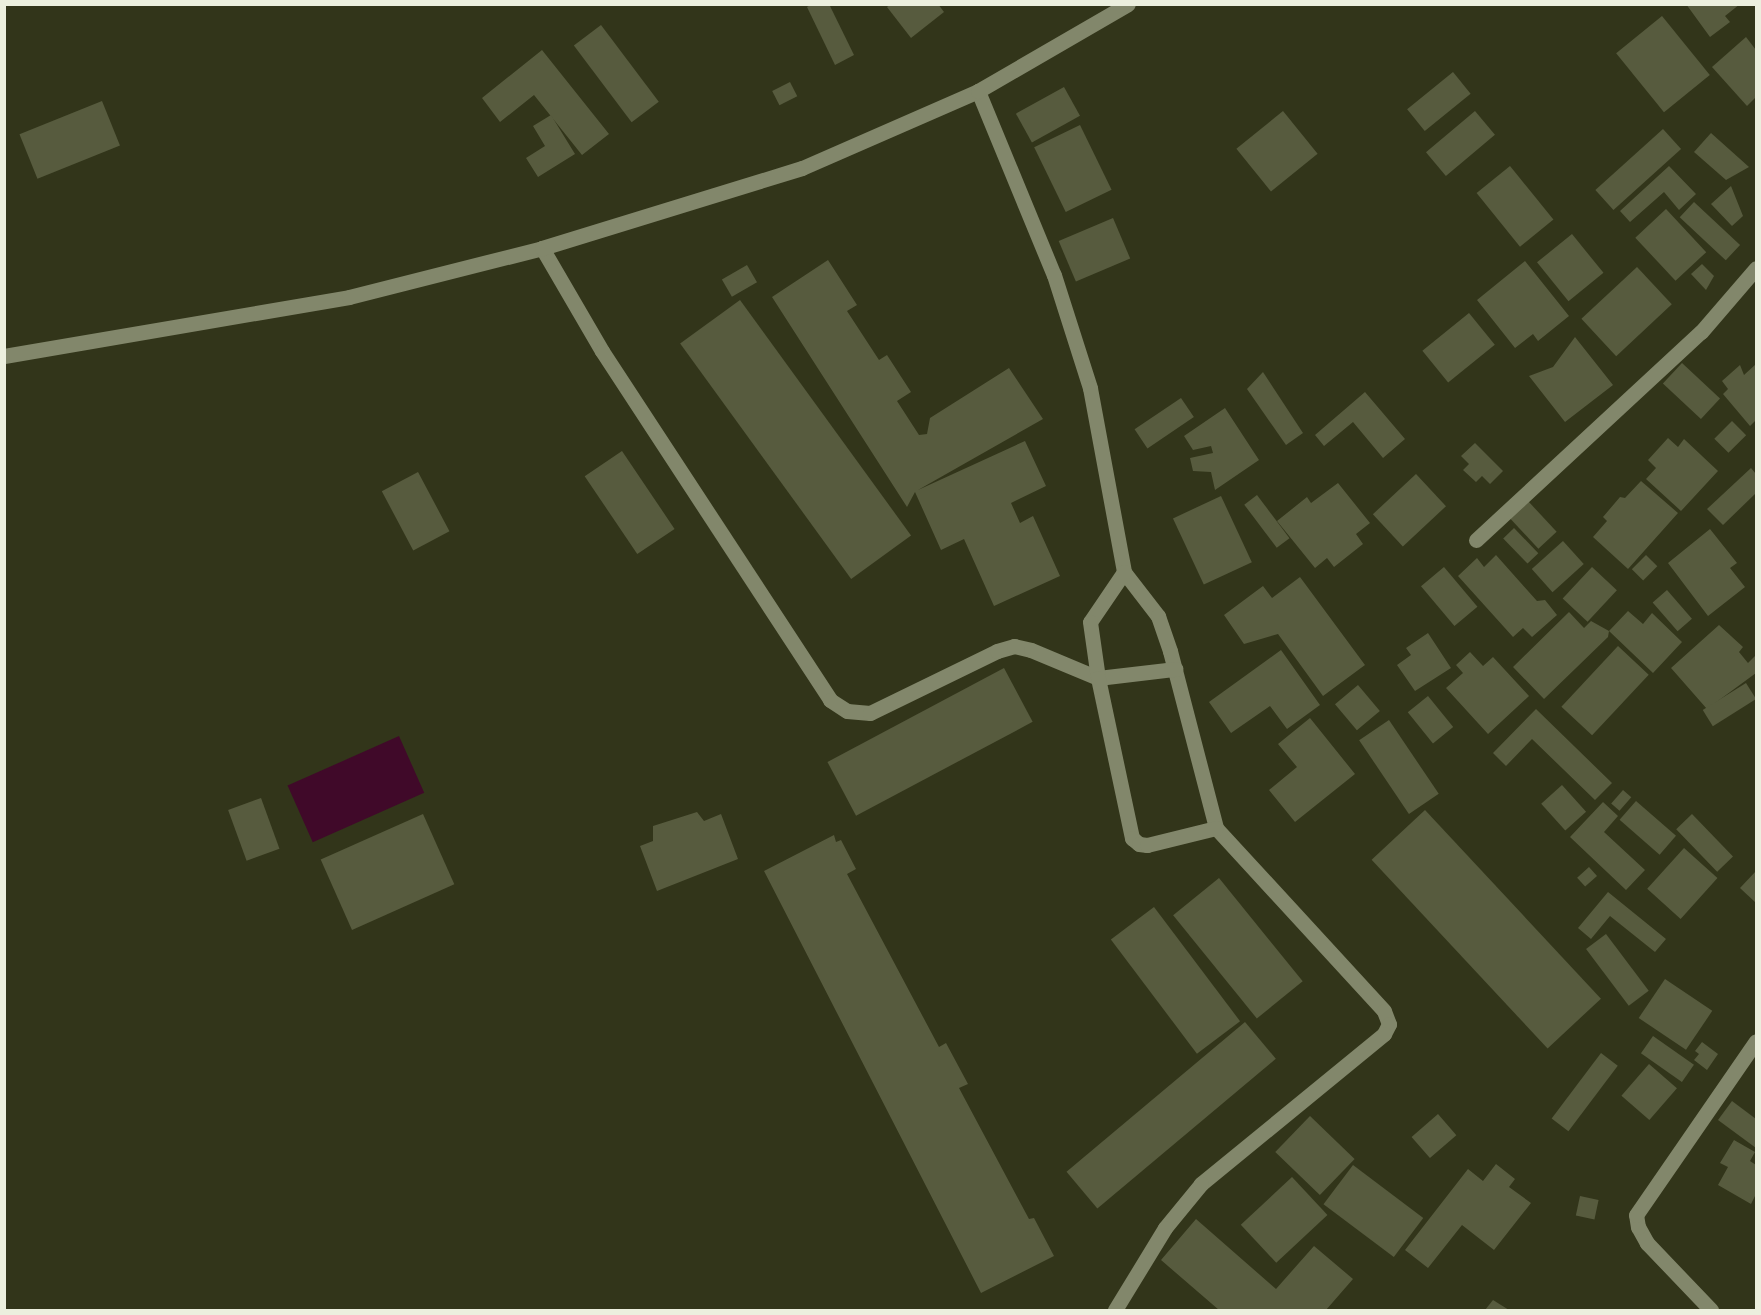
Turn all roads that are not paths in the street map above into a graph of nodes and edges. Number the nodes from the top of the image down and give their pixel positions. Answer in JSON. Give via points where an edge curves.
{"nodes":[{"id":1,"x":1128,"y":4,"type":"edge"},
{"id":2,"x":978,"y":91,"type":"junction"},
{"id":3,"x":542,"y":248,"type":"junction"},
{"id":4,"x":1756,"y":268,"type":"edge"},
{"id":5,"x":4,"y":356,"type":"edge"},
{"id":6,"x":1476,"y":540,"type":"dead end"},
{"id":7,"x":1124,"y":572,"type":"junction"},
{"id":8,"x":1175,"y":669,"type":"junction"},
{"id":9,"x":1098,"y":678,"type":"junction"},
{"id":10,"x":1216,"y":828,"type":"junction"},
{"id":11,"x":1756,"y":1041,"type":"edge"},
{"id":12,"x":1115,"y":1311,"type":"edge"},
{"id":13,"x":1711,"y":1311,"type":"edge"}],
"edges":[{"from":1,"to":2,"type":"street"},
{"from":2,"to":3,"type":"street","via":[[802,168]]},
{"from":2,"to":7,"type":"street","via":[[1054,276],[1090,388]]},
{"from":3,"to":5,"type":"street","via":[[349,297]]},
{"from":3,"to":9,"type":"street","via":[[602,351],[830,700],[847,711],[870,713],[1014,646]]},
{"from":4,"to":6,"type":"street","via":[[1701,332]]},
{"from":7,"to":8,"type":"street","via":[[1158,616]]},
{"from":7,"to":9,"type":"street","via":[[1090,622]]},
{"from":8,"to":9,"type":"street"},
{"from":8,"to":10,"type":"street"},
{"from":9,"to":10,"type":"street","via":[[1132,837],[1147,845]]},
{"from":10,"to":12,"type":"street","via":[[1384,1011],[1389,1024],[1384,1034],[1201,1184],[1165,1228]]},
{"from":11,"to":13,"type":"street","via":[[1636,1215],[1647,1243]]}]}
